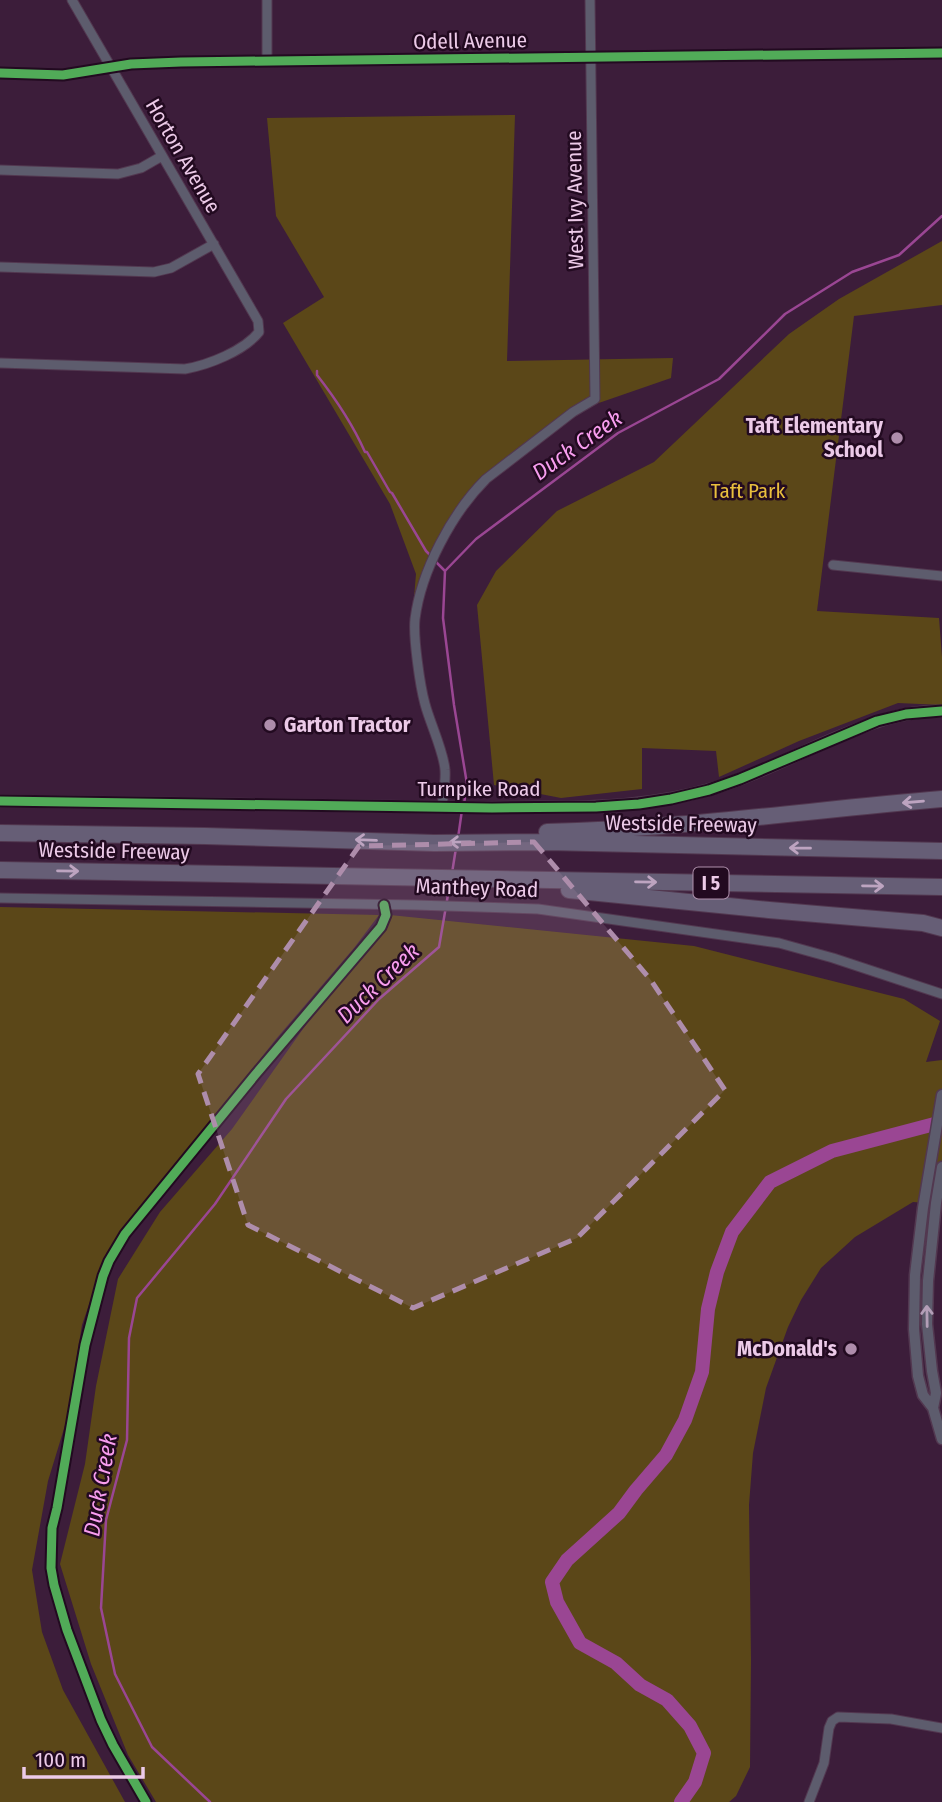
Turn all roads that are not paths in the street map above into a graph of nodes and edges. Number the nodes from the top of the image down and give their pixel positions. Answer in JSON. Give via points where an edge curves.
{"nodes":[{"id":1,"x":72,"y":0,"type":"edge"},
{"id":2,"x":267,"y":0,"type":"edge"},
{"id":3,"x":590,"y":0,"type":"edge"},
{"id":4,"x":942,"y":53,"type":"edge"},
{"id":5,"x":591,"y":56,"type":"junction"},
{"id":6,"x":267,"y":61,"type":"junction"},
{"id":7,"x":111,"y":67,"type":"junction"},
{"id":8,"x":0,"y":74,"type":"edge"},
{"id":9,"x":162,"y":156,"type":"junction"},
{"id":10,"x":0,"y":170,"type":"edge"},
{"id":11,"x":214,"y":244,"type":"junction"},
{"id":12,"x":0,"y":267,"type":"edge"},
{"id":13,"x":0,"y":363,"type":"edge"},
{"id":14,"x":832,"y":565,"type":"dead end"},
{"id":15,"x":942,"y":576,"type":"edge"},
{"id":16,"x":942,"y":711,"type":"edge"},
{"id":17,"x":942,"y":799,"type":"edge"},
{"id":18,"x":0,"y":801,"type":"edge"},
{"id":19,"x":445,"y":807,"type":"junction"},
{"id":20,"x":0,"y":833,"type":"edge"},
{"id":21,"x":487,"y":842,"type":"junction"},
{"id":22,"x":942,"y":851,"type":"edge"},
{"id":23,"x":0,"y":870,"type":"edge"},
{"id":24,"x":522,"y":879,"type":"junction"},
{"id":25,"x":942,"y":887,"type":"edge"},
{"id":26,"x":0,"y":898,"type":"edge"},
{"id":27,"x":384,"y":905,"type":"junction"},
{"id":28,"x":942,"y":928,"type":"edge"},
{"id":29,"x":942,"y":994,"type":"edge"},
{"id":30,"x":942,"y":1095,"type":"edge"},
{"id":31,"x":942,"y":1167,"type":"edge"},
{"id":32,"x":938,"y":1407,"type":"edge"},
{"id":33,"x":942,"y":1439,"type":"edge"},
{"id":34,"x":942,"y":1728,"type":"edge"},
{"id":35,"x":146,"y":1802,"type":"edge"},
{"id":36,"x":809,"y":1802,"type":"edge"}],
"edges":[{"from":1,"to":7,"type":"street","name":"Horton Avenue"},
{"from":2,"to":6,"type":"street"},
{"from":3,"to":5,"type":"street","name":"West Ivy Avenue"},
{"from":4,"to":5,"type":"street","name":"Odell Avenue"},
{"from":5,"to":6,"type":"street","name":"Odell Avenue"},
{"from":5,"to":19,"type":"street","name":"West Ivy Avenue","via":[[595,399],[478,486],[424,577],[415,633],[424,701],[445,768]]},
{"from":6,"to":7,"type":"street","name":"Odell Avenue"},
{"from":7,"to":8,"type":"street","name":"Odell Avenue","via":[[63,75]]},
{"from":7,"to":9,"type":"street","name":"Horton Avenue"},
{"from":9,"to":10,"type":"street","via":[[118,174]]},
{"from":9,"to":11,"type":"street","name":"Horton Avenue"},
{"from":11,"to":12,"type":"street","via":[[171,268],[154,272]]},
{"from":11,"to":13,"type":"street","name":"Horton Avenue","via":[[258,321],[259,332],[218,359],[185,369]]},
{"from":14,"to":15,"type":"street"},
{"from":16,"to":19,"type":"street","name":"Turnpike Road","via":[[877,721],[740,779],[671,799],[596,807]]},
{"from":17,"to":21,"type":"highway","one_way":true,"via":[[639,829],[513,832]]},
{"from":18,"to":19,"type":"street","name":"Turnpike Road"},
{"from":21,"to":20,"type":"highway","name":"Westside Freeway","number":"I 5","one_way":true},
{"from":22,"to":21,"type":"highway","name":"Westside Freeway","number":"I 5","one_way":true},
{"from":23,"to":24,"type":"highway","name":"Westside Freeway","number":"I 5","one_way":true},
{"from":24,"to":25,"type":"highway","name":"Westside Freeway","number":"I 5","one_way":true},
{"from":24,"to":28,"type":"highway","via":[[538,887]]},
{"from":26,"to":27,"type":"street","name":"Manthey Road"},
{"from":27,"to":29,"type":"street","name":"Manthey Road","via":[[547,910],[779,943]]},
{"from":27,"to":35,"type":"street","via":[[381,927],[125,1234],[109,1261],[94,1307],[52,1528],[52,1574],[74,1651],[101,1720]]},
{"from":30,"to":32,"type":"street","via":[[915,1275],[914,1329],[923,1395]]},
{"from":32,"to":31,"type":"street","one_way":true,"via":[[927,1324]]},
{"from":32,"to":33,"type":"street"},
{"from":34,"to":36,"type":"street","via":[[891,1719],[838,1717],[829,1728],[824,1763]]}]}
